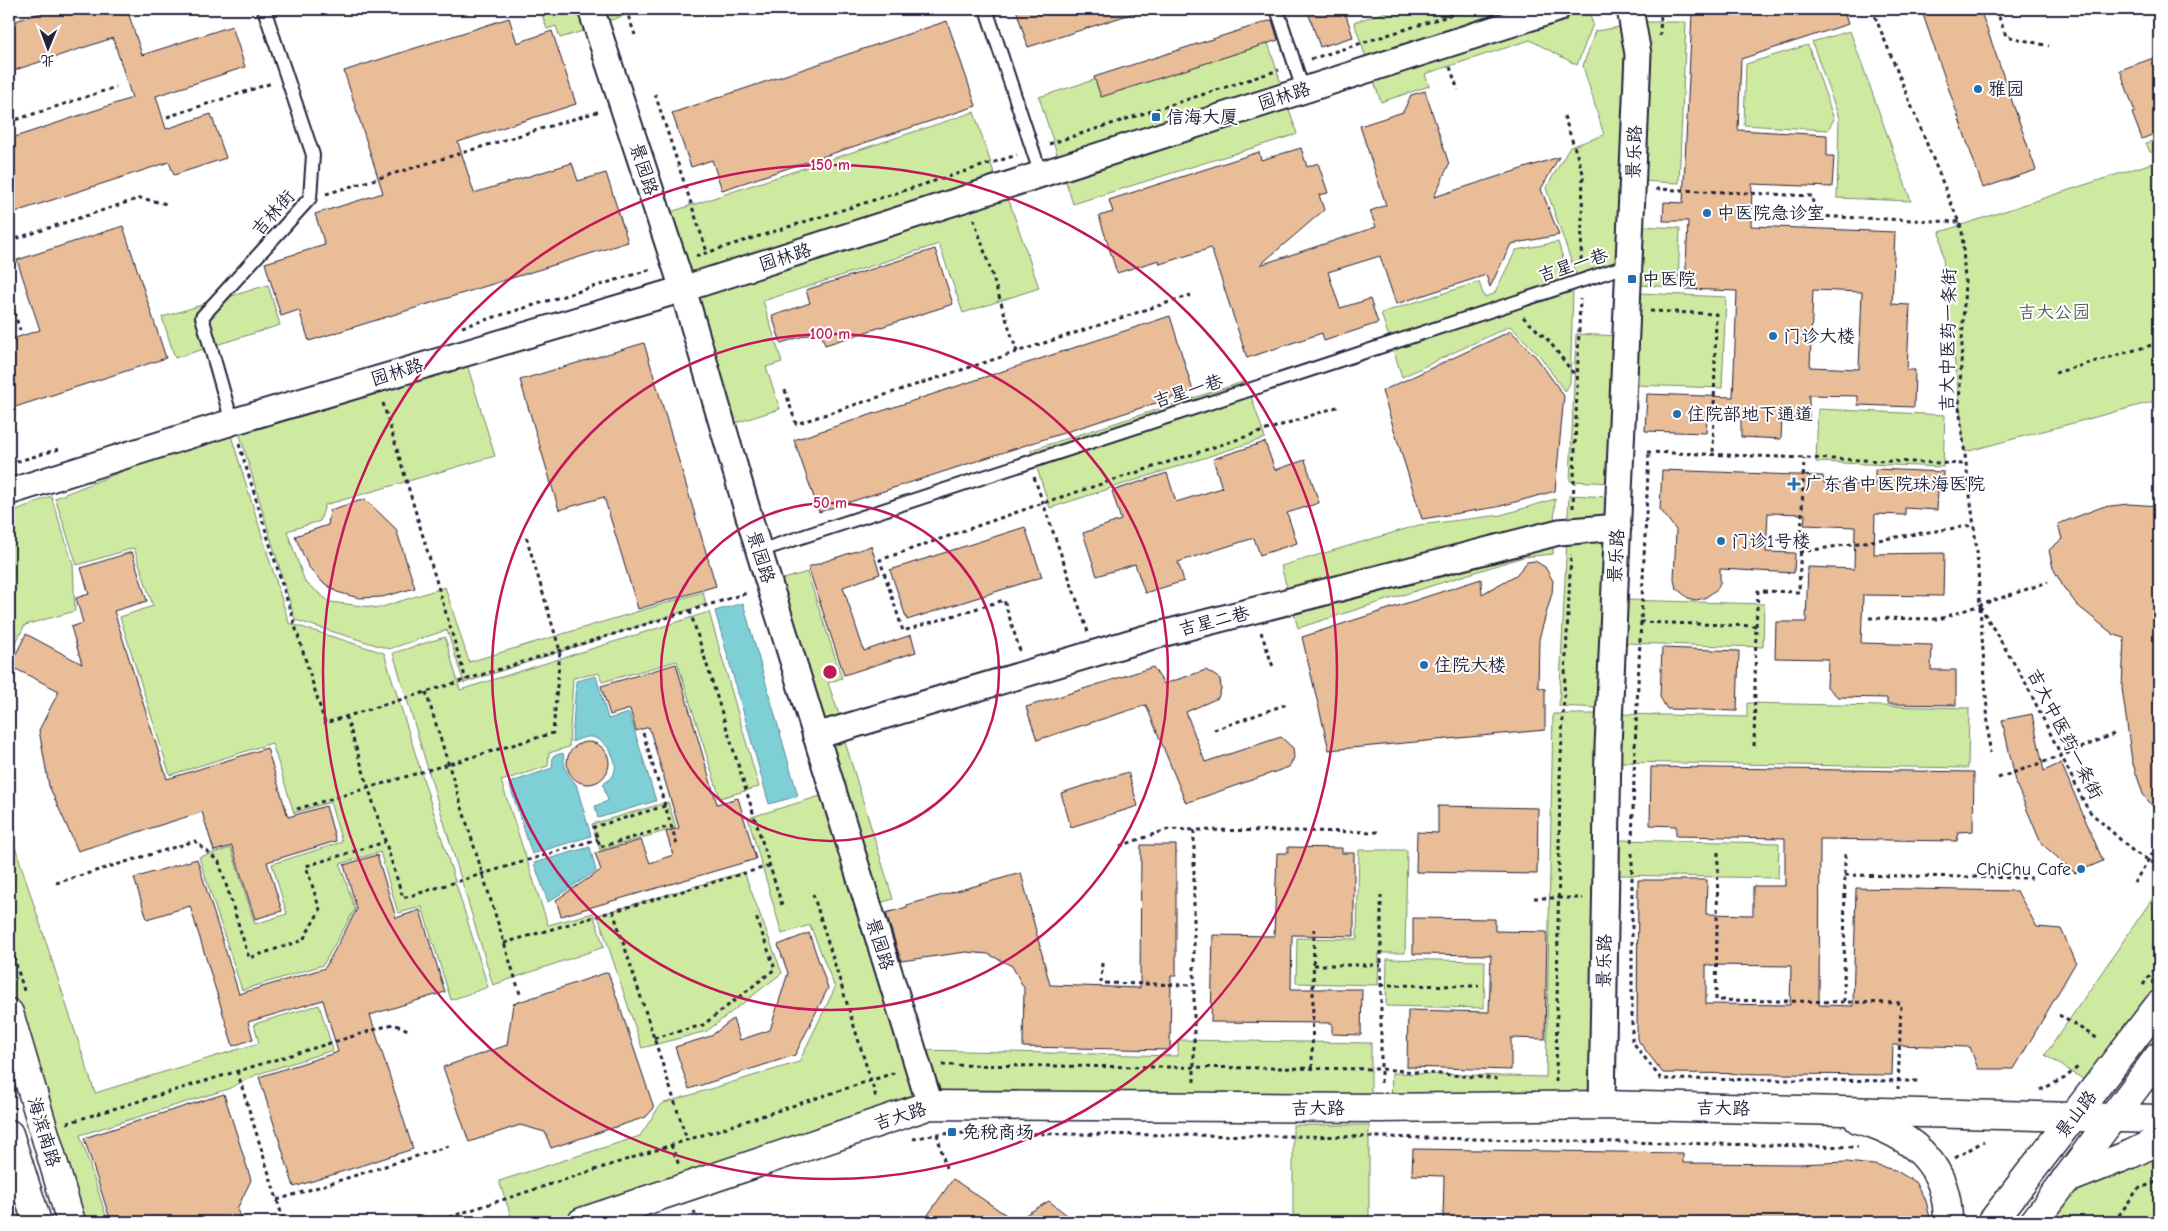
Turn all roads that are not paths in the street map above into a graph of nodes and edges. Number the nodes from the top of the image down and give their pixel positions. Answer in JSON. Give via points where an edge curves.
{"nodes":[{"id":1,"x":264,"y":9,"type":"edge"},
{"id":2,"x":591,"y":9,"type":"edge"},
{"id":3,"x":986,"y":9,"type":"edge"},
{"id":4,"x":1277,"y":9,"type":"edge"},
{"id":5,"x":1557,"y":9,"type":"edge"},
{"id":6,"x":1630,"y":9,"type":"edge"},
{"id":7,"x":1303,"y":90,"type":"junction"},
{"id":8,"x":1041,"y":175,"type":"junction"},
{"id":9,"x":1629,"y":265,"type":"junction"},
{"id":10,"x":683,"y":289,"type":"junction"},
{"id":11,"x":232,"y":422,"type":"junction"},
{"id":12,"x":9,"y":492,"type":"edge"},
{"id":13,"x":1618,"y":527,"type":"junction"},
{"id":14,"x":759,"y":551,"type":"junction"},
{"id":15,"x":816,"y":736,"type":"junction"},
{"id":16,"x":2159,"y":1005,"type":"edge"},
{"id":17,"x":9,"y":1013,"type":"edge"},
{"id":18,"x":2159,"y":1056,"type":"edge"},
{"id":19,"x":930,"y":1105,"type":"junction"},
{"id":20,"x":1602,"y":1105,"type":"junction"},
{"id":21,"x":1828,"y":1110,"type":"junction"},
{"id":22,"x":2073,"y":1118,"type":"junction"},
{"id":23,"x":2111,"y":1118,"type":"junction"},
{"id":24,"x":2159,"y":1120,"type":"edge"},
{"id":25,"x":9,"y":1134,"type":"edge"},
{"id":26,"x":2159,"y":1140,"type":"edge"},
{"id":27,"x":2064,"y":1180,"type":"junction"},
{"id":28,"x":37,"y":1222,"type":"edge"},
{"id":29,"x":71,"y":1222,"type":"edge"},
{"id":30,"x":582,"y":1222,"type":"edge"},
{"id":31,"x":1948,"y":1222,"type":"edge"},
{"id":32,"x":1992,"y":1222,"type":"edge"},
{"id":33,"x":2034,"y":1222,"type":"edge"}],
"edges":[{"from":1,"to":11,"type":"lane","name":"吉林街","via":[[313,155],[310,198],[202,317]]},
{"from":2,"to":10,"type":"street","name":"景园路"},
{"from":3,"to":8,"type":"lane"},
{"from":4,"to":7,"type":"lane"},
{"from":5,"to":7,"type":"street","name":"园林路"},
{"from":6,"to":9,"type":"street","name":"景乐路","via":[[1638,54]]},
{"from":7,"to":8,"type":"street","name":"园林路"},
{"from":8,"to":10,"type":"street","name":"园林路"},
{"from":9,"to":13,"type":"street","name":"景乐路"},
{"from":9,"to":14,"type":"lane","name":"吉星一巷"},
{"from":10,"to":11,"type":"street","name":"园林路"},
{"from":10,"to":14,"type":"street","name":"景园路"},
{"from":11,"to":12,"type":"street","name":"园林路"},
{"from":13,"to":15,"type":"street","name":"吉星二巷","via":[[1559,532],[1146,638]]},
{"from":13,"to":20,"type":"street","name":"景乐路","via":[[1607,796]]},
{"from":14,"to":15,"type":"street","name":"景园路"},
{"from":15,"to":19,"type":"street","name":"景园路"},
{"from":16,"to":22,"type":"main road","name":"景山路"},
{"from":17,"to":29,"type":"main road","name":"海滨南路"},
{"from":18,"to":23,"type":"main road","name":"景山路"},
{"from":19,"to":20,"type":"main road","name":"吉大路","via":[[1381,1108]]},
{"from":19,"to":30,"type":"main road","name":"吉大路"},
{"from":20,"to":21,"type":"main road","name":"吉大路"},
{"from":21,"to":22,"type":"main road","name":"吉大路"},
{"from":21,"to":31,"type":"main road","via":[[1870,1122],[1910,1142],[1935,1169],[1943,1187]]},
{"from":22,"to":23,"type":"main road","name":"吉大路"},
{"from":22,"to":32,"type":"main road","name":"景山路"},
{"from":23,"to":24,"type":"main road","name":"吉大路"},
{"from":23,"to":27,"type":"main road","name":"景山路"},
{"from":25,"to":28,"type":"main road","name":"海滨南路"},
{"from":26,"to":27,"type":"main road"},
{"from":27,"to":33,"type":"main road","name":"景山路"}]}
